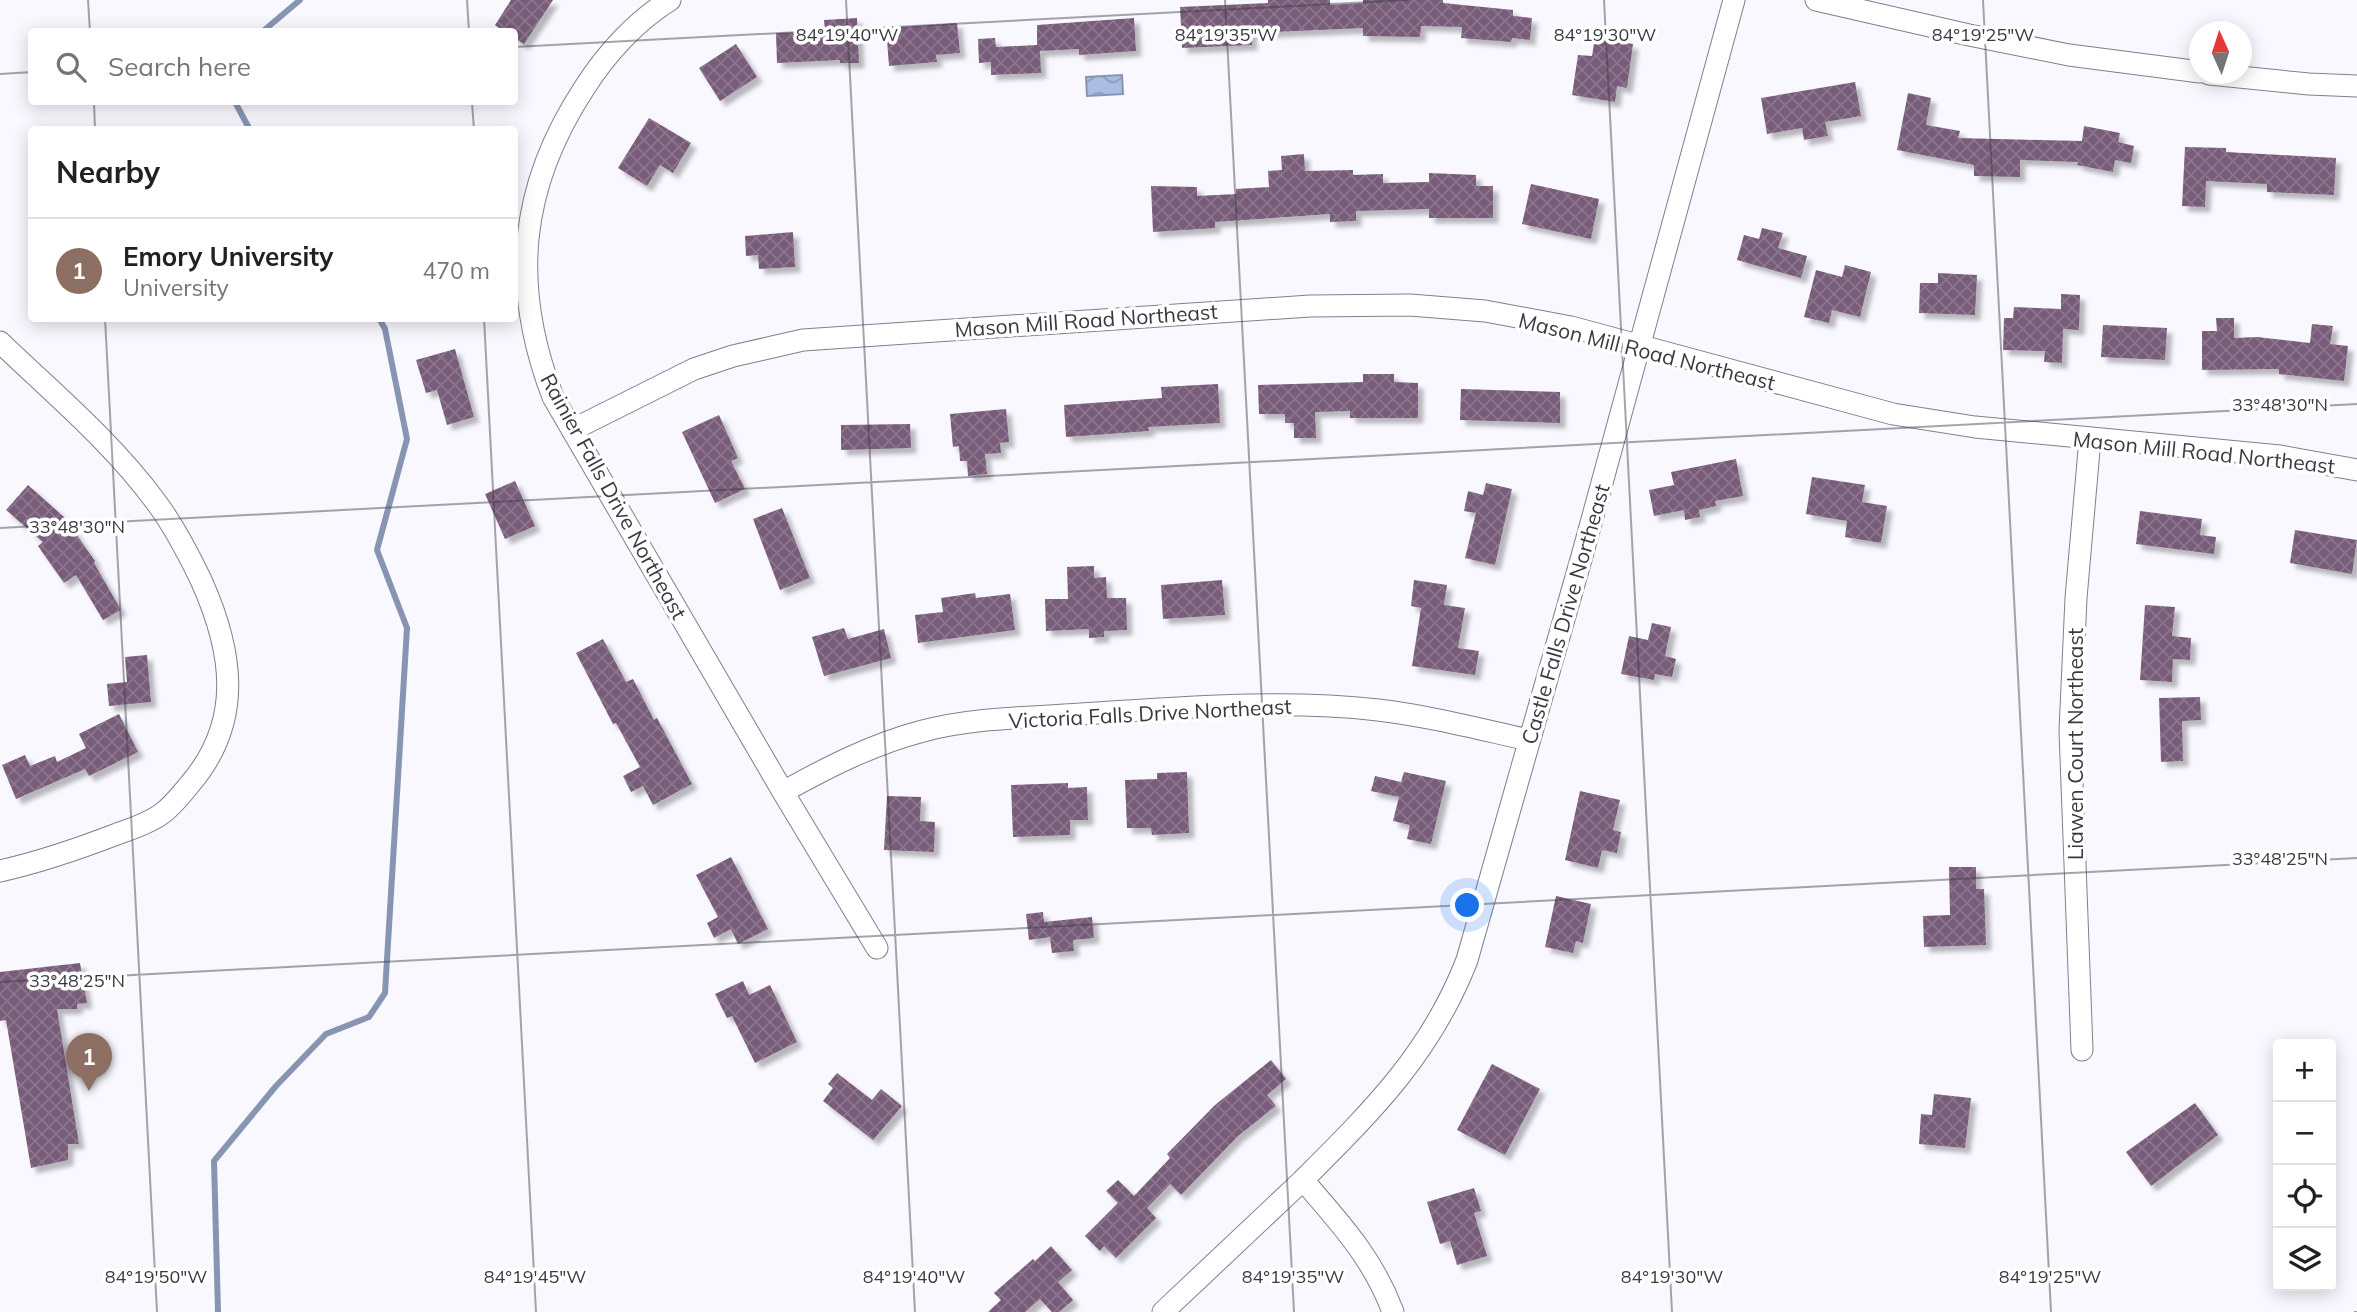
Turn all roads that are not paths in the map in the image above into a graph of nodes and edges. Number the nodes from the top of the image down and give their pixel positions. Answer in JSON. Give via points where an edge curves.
{"nodes":[{"id":1,"x":670,"y":0,"type":"edge"},
{"id":2,"x":1734,"y":0,"type":"edge"},
{"id":3,"x":1816,"y":0,"type":"edge"},
{"id":4,"x":2189,"y":70,"type":"edge"},
{"id":5,"x":2252,"y":78,"type":"edge"},
{"id":6,"x":2357,"y":86,"type":"edge"},
{"id":7,"x":0,"y":342,"type":"edge"},
{"id":8,"x":1640,"y":345,"type":"junction"},
{"id":9,"x":572,"y":430,"type":"junction"},
{"id":10,"x":2090,"y":439,"type":"junction"},
{"id":11,"x":2357,"y":470,"type":"edge"},
{"id":12,"x":1529,"y":740,"type":"junction"},
{"id":13,"x":783,"y":792,"type":"junction"},
{"id":14,"x":0,"y":871,"type":"edge"},
{"id":15,"x":877,"y":948,"type":"dead end"},
{"id":16,"x":2082,"y":1050,"type":"dead end"},
{"id":17,"x":1303,"y":1180,"type":"junction"},
{"id":18,"x":1163,"y":1312,"type":"edge"},
{"id":19,"x":1393,"y":1312,"type":"edge"}],
"edges":[{"from":1,"to":9,"type":"street","name":"Rainier Falls Drive Northeast","via":[[599,65],[555,138],[536,188],[528,233],[531,325],[553,397]]},
{"from":2,"to":8,"type":"street","name":"Castle Falls Drive Northeast"},
{"from":3,"to":4,"type":"street","via":[[2056,52]]},
{"from":5,"to":6,"type":"street"},
{"from":7,"to":14,"type":"street","via":[[113,452],[172,524],[214,610],[228,672],[223,721],[210,759],[174,803],[161,814],[92,845]]},
{"from":8,"to":9,"type":"street","name":"Mason Mill Road Northeast","via":[[1485,311],[1410,305],[1310,306],[841,336],[720,360],[661,384]]},
{"from":8,"to":10,"type":"street","name":"Mason Mill Road Northeast","via":[[1893,414]]},
{"from":8,"to":12,"type":"street","name":"Castle Falls Drive Northeast"},
{"from":9,"to":13,"type":"street","name":"Rainier Falls Drive Northeast"},
{"from":10,"to":11,"type":"street","name":"Mason Mill Road Northeast","via":[[2280,456]]},
{"from":10,"to":16,"type":"street","name":"Liawen Court Northeast","via":[[2070,731]]},
{"from":12,"to":13,"type":"street","name":"Victoria Falls Drive Northeast","via":[[1379,710],[1314,705],[1207,706],[1003,720],[926,730],[881,743]]},
{"from":12,"to":17,"type":"street","name":"Castle Falls Drive Northeast","via":[[1492,878],[1454,993],[1417,1056],[1366,1117]]},
{"from":13,"to":15,"type":"street","name":"Rainier Falls Drive Northeast"},
{"from":17,"to":18,"type":"street","name":"Castle Falls Drive Northeast"},
{"from":17,"to":19,"type":"street","via":[[1359,1245]]}]}
